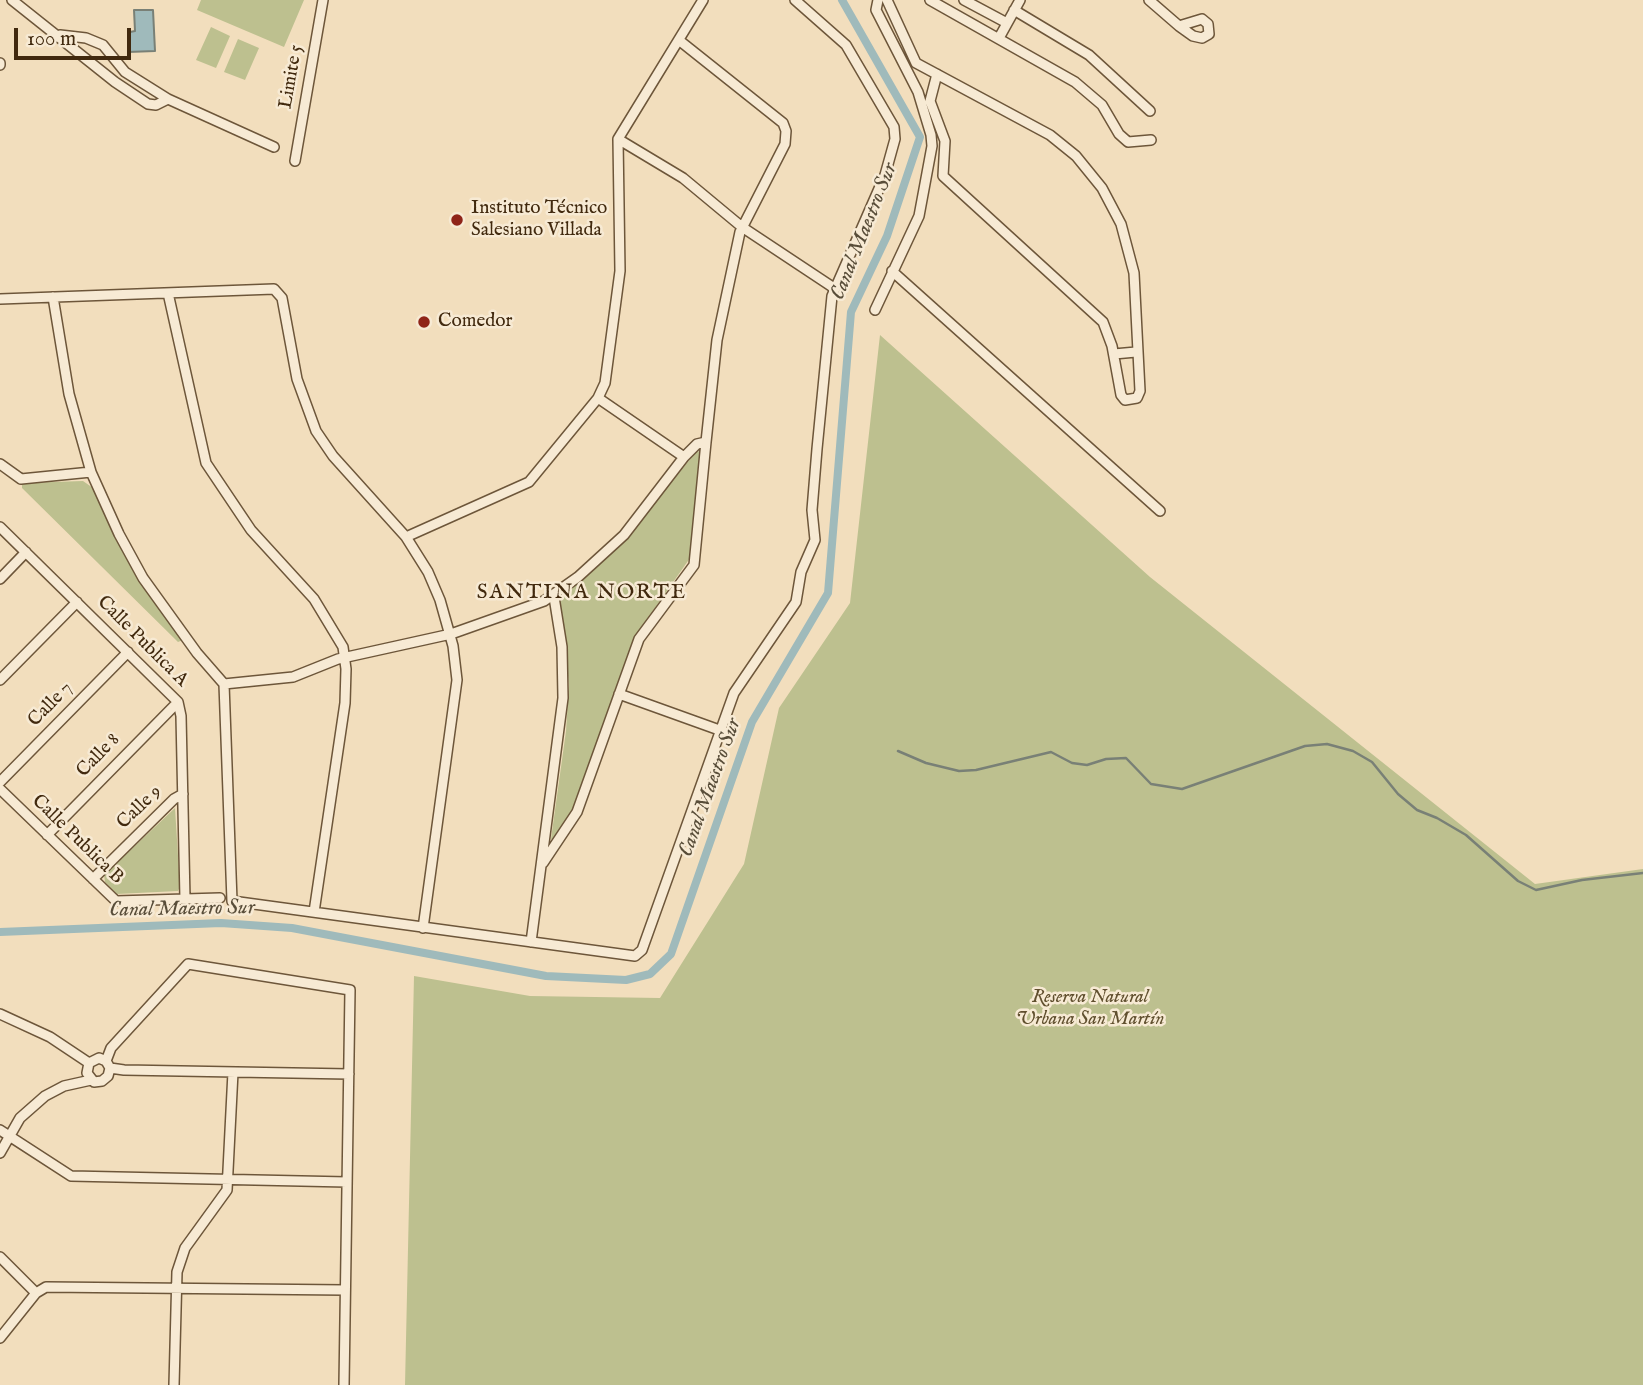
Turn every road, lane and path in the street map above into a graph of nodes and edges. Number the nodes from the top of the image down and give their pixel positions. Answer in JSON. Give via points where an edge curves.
{"nodes":[{"id":1,"x":12,"y":0,"type":"edge"},
{"id":2,"x":323,"y":0,"type":"edge"},
{"id":3,"x":703,"y":0,"type":"edge"},
{"id":4,"x":795,"y":0,"type":"edge"},
{"id":5,"x":878,"y":0,"type":"edge"},
{"id":6,"x":887,"y":0,"type":"edge"},
{"id":7,"x":930,"y":0,"type":"edge"},
{"id":8,"x":964,"y":0,"type":"edge"},
{"id":9,"x":1020,"y":0,"type":"edge"},
{"id":10,"x":1149,"y":0,"type":"edge"},
{"id":11,"x":1014,"y":10,"type":"junction"},
{"id":12,"x":1007,"y":23,"type":"junction"},
{"id":13,"x":1179,"y":26,"type":"dead end"},
{"id":14,"x":60,"y":35,"type":"junction"},
{"id":15,"x":999,"y":38,"type":"junction"},
{"id":16,"x":680,"y":41,"type":"junction"},
{"id":17,"x":937,"y":74,"type":"junction"},
{"id":18,"x":168,"y":99,"type":"junction"},
{"id":19,"x":1150,"y":111,"type":"dead end"},
{"id":20,"x":618,"y":139,"type":"junction"},
{"id":21,"x":1151,"y":140,"type":"dead end"},
{"id":22,"x":274,"y":147,"type":"dead end"},
{"id":23,"x":295,"y":161,"type":"dead end"},
{"id":24,"x":742,"y":227,"type":"junction"},
{"id":25,"x":892,"y":271,"type":"junction"},
{"id":26,"x":834,"y":288,"type":"junction"},
{"id":27,"x":168,"y":293,"type":"junction"},
{"id":28,"x":53,"y":297,"type":"junction"},
{"id":29,"x":0,"y":299,"type":"edge"},
{"id":30,"x":876,"y":310,"type":"dead end"},
{"id":31,"x":1136,"y":352,"type":"junction"},
{"id":32,"x":1114,"y":354,"type":"junction"},
{"id":33,"x":598,"y":398,"type":"junction"},
{"id":34,"x":706,"y":442,"type":"junction"},
{"id":35,"x":684,"y":457,"type":"junction"},
{"id":36,"x":0,"y":464,"type":"edge"},
{"id":37,"x":91,"y":472,"type":"junction"},
{"id":38,"x":1160,"y":511,"type":"dead end"},
{"id":39,"x":0,"y":527,"type":"edge"},
{"id":40,"x":406,"y":537,"type":"junction"},
{"id":41,"x":26,"y":552,"type":"junction"},
{"id":42,"x":0,"y":579,"type":"edge"},
{"id":43,"x":554,"y":597,"type":"junction"},
{"id":44,"x":77,"y":602,"type":"junction"},
{"id":45,"x":451,"y":634,"type":"junction"},
{"id":46,"x":128,"y":652,"type":"junction"},
{"id":47,"x":345,"y":657,"type":"junction"},
{"id":48,"x":0,"y":681,"type":"edge"},
{"id":49,"x":224,"y":684,"type":"junction"},
{"id":50,"x":619,"y":694,"type":"junction"},
{"id":51,"x":178,"y":702,"type":"junction"},
{"id":52,"x":722,"y":731,"type":"junction"},
{"id":53,"x":0,"y":782,"type":"edge"},
{"id":54,"x":0,"y":789,"type":"edge"},
{"id":55,"x":183,"y":794,"type":"junction"},
{"id":56,"x":47,"y":835,"type":"junction"},
{"id":57,"x":543,"y":863,"type":"junction"},
{"id":58,"x":93,"y":879,"type":"junction"},
{"id":59,"x":220,"y":898,"type":"dead end"},
{"id":60,"x":185,"y":900,"type":"junction"},
{"id":61,"x":314,"y":912,"type":"junction"},
{"id":62,"x":423,"y":928,"type":"junction"},
{"id":63,"x":531,"y":942,"type":"junction"},
{"id":64,"x":0,"y":1014,"type":"edge"},
{"id":65,"x":89,"y":1063,"type":"junction"},
{"id":66,"x":108,"y":1065,"type":"junction"},
{"id":67,"x":233,"y":1072,"type":"junction"},
{"id":68,"x":349,"y":1074,"type":"junction"},
{"id":69,"x":91,"y":1080,"type":"junction"},
{"id":70,"x":5,"y":1133,"type":"edge"},
{"id":71,"x":0,"y":1153,"type":"edge"},
{"id":72,"x":229,"y":1180,"type":"junction"},
{"id":73,"x":347,"y":1182,"type":"junction"},
{"id":74,"x":0,"y":1257,"type":"edge"},
{"id":75,"x":176,"y":1287,"type":"junction"},
{"id":76,"x":345,"y":1290,"type":"junction"},
{"id":77,"x":36,"y":1293,"type":"junction"},
{"id":78,"x":0,"y":1338,"type":"edge"},
{"id":79,"x":174,"y":1385,"type":"edge"},
{"id":80,"x":344,"y":1385,"type":"edge"}],
"edges":[{"from":1,"to":14,"type":"street"},
{"from":2,"to":23,"type":"street","name":"Limite 5"},
{"from":3,"to":16,"type":"street"},
{"from":4,"to":26,"type":"street","via":[[846,45],[896,132],[884,175]]},
{"from":5,"to":25,"type":"street","via":[[876,10],[918,92],[932,135],[919,216]]},
{"from":6,"to":17,"type":"street","via":[[911,56]]},
{"from":7,"to":15,"type":"street"},
{"from":8,"to":12,"type":"street"},
{"from":9,"to":11,"type":"street"},
{"from":10,"to":13,"type":"street"},
{"from":11,"to":12,"type":"street"},
{"from":11,"to":19,"type":"street","via":[[1089,55]]},
{"from":12,"to":15,"type":"street"},
{"from":14,"to":18,"type":"street","via":[[103,45],[125,72]]},
{"from":14,"to":18,"type":"street","via":[[148,104]]},
{"from":15,"to":21,"type":"street","via":[[1075,82],[1102,106],[1128,142]]},
{"from":16,"to":20,"type":"street"},
{"from":16,"to":24,"type":"street","via":[[785,126],[785,144]]},
{"from":17,"to":31,"type":"street","via":[[1037,127],[1093,175],[1121,224],[1131,257]]},
{"from":17,"to":32,"type":"street","via":[[930,101],[945,141],[943,176],[1095,314],[1106,328]]},
{"from":18,"to":22,"type":"street"},
{"from":20,"to":24,"type":"street","via":[[683,178]]},
{"from":20,"to":33,"type":"street","via":[[620,271],[605,383]]},
{"from":24,"to":26,"type":"street"},
{"from":24,"to":34,"type":"street","via":[[717,340]]},
{"from":25,"to":30,"type":"street"},
{"from":25,"to":38,"type":"street"},
{"from":26,"to":52,"type":"street","via":[[817,449],[814,543],[793,607],[737,688]]},
{"from":27,"to":28,"type":"street"},
{"from":27,"to":40,"type":"street","via":[[270,289],[280,294],[297,379],[316,431]]},
{"from":27,"to":47,"type":"street","via":[[206,463],[250,530],[314,599],[338,636]]},
{"from":28,"to":29,"type":"street"},
{"from":28,"to":37,"type":"street","via":[[69,394]]},
{"from":31,"to":32,"type":"street"},
{"from":31,"to":32,"type":"street","via":[[1140,391],[1137,398],[1129,400],[1121,394]]},
{"from":33,"to":35,"type":"street"},
{"from":33,"to":40,"type":"street","via":[[529,482]]},
{"from":34,"to":35,"type":"street"},
{"from":34,"to":50,"type":"street","via":[[695,562],[643,633]]},
{"from":35,"to":43,"type":"street","via":[[634,524]]},
{"from":36,"to":37,"type":"street","via":[[21,479]]},
{"from":37,"to":49,"type":"street","via":[[143,578]]},
{"from":39,"to":41,"type":"street","name":"Calle Publica A"},
{"from":40,"to":45,"type":"street","via":[[434,584]]},
{"from":41,"to":42,"type":"street"},
{"from":41,"to":44,"type":"street","name":"Calle Publica A"},
{"from":43,"to":45,"type":"street"},
{"from":43,"to":57,"type":"street","via":[[562,647],[563,698]]},
{"from":44,"to":46,"type":"street","name":"Calle Publica A"},
{"from":44,"to":48,"type":"street"},
{"from":45,"to":47,"type":"street"},
{"from":45,"to":62,"type":"street","via":[[456,694]]},
{"from":46,"to":51,"type":"street","name":"Calle Publica A"},
{"from":46,"to":53,"type":"street","name":"Calle 7"},
{"from":47,"to":49,"type":"street","via":[[293,677]]},
{"from":47,"to":61,"type":"street","via":[[345,703]]},
{"from":49,"to":61,"type":"street","via":[[231,899]]},
{"from":50,"to":52,"type":"street"},
{"from":50,"to":57,"type":"street","via":[[578,812]]},
{"from":51,"to":55,"type":"street","name":"Calle Publica A"},
{"from":51,"to":56,"type":"street","name":"Calle 8"},
{"from":52,"to":63,"type":"street","via":[[638,954],[630,957]]},
{"from":54,"to":56,"type":"street","name":"Calle Publica B"},
{"from":55,"to":58,"type":"street","name":"Calle 9"},
{"from":55,"to":60,"type":"street","name":"Calle Publica A"},
{"from":56,"to":58,"type":"street","name":"Calle Publica B"},
{"from":57,"to":63,"type":"street"},
{"from":58,"to":60,"type":"street","name":"Calle Publica B","via":[[116,901]]},
{"from":59,"to":60,"type":"street","name":"Calle Publica B"},
{"from":61,"to":62,"type":"street"},
{"from":62,"to":63,"type":"street"},
{"from":64,"to":65,"type":"street","via":[[50,1037]]},
{"from":65,"to":66,"type":"street","via":[[95,1059]]},
{"from":65,"to":69,"type":"street"},
{"from":66,"to":67,"type":"street"},
{"from":66,"to":68,"type":"street","via":[[111,1048],[181,969],[195,963],[350,990]]},
{"from":66,"to":69,"type":"street","via":[[106,1079]]},
{"from":67,"to":68,"type":"street"},
{"from":67,"to":72,"type":"street"},
{"from":68,"to":73,"type":"street"},
{"from":69,"to":70,"type":"street","via":[[45,1096]]},
{"from":70,"to":71,"type":"street"},
{"from":70,"to":72,"type":"street","via":[[71,1176]]},
{"from":72,"to":73,"type":"street"},
{"from":72,"to":75,"type":"street","via":[[224,1196],[179,1260]]},
{"from":73,"to":76,"type":"street"},
{"from":74,"to":77,"type":"street"},
{"from":75,"to":76,"type":"street"},
{"from":75,"to":77,"type":"street","via":[[46,1287]]},
{"from":75,"to":79,"type":"street"},
{"from":76,"to":80,"type":"street"},
{"from":77,"to":78,"type":"street"}]}
